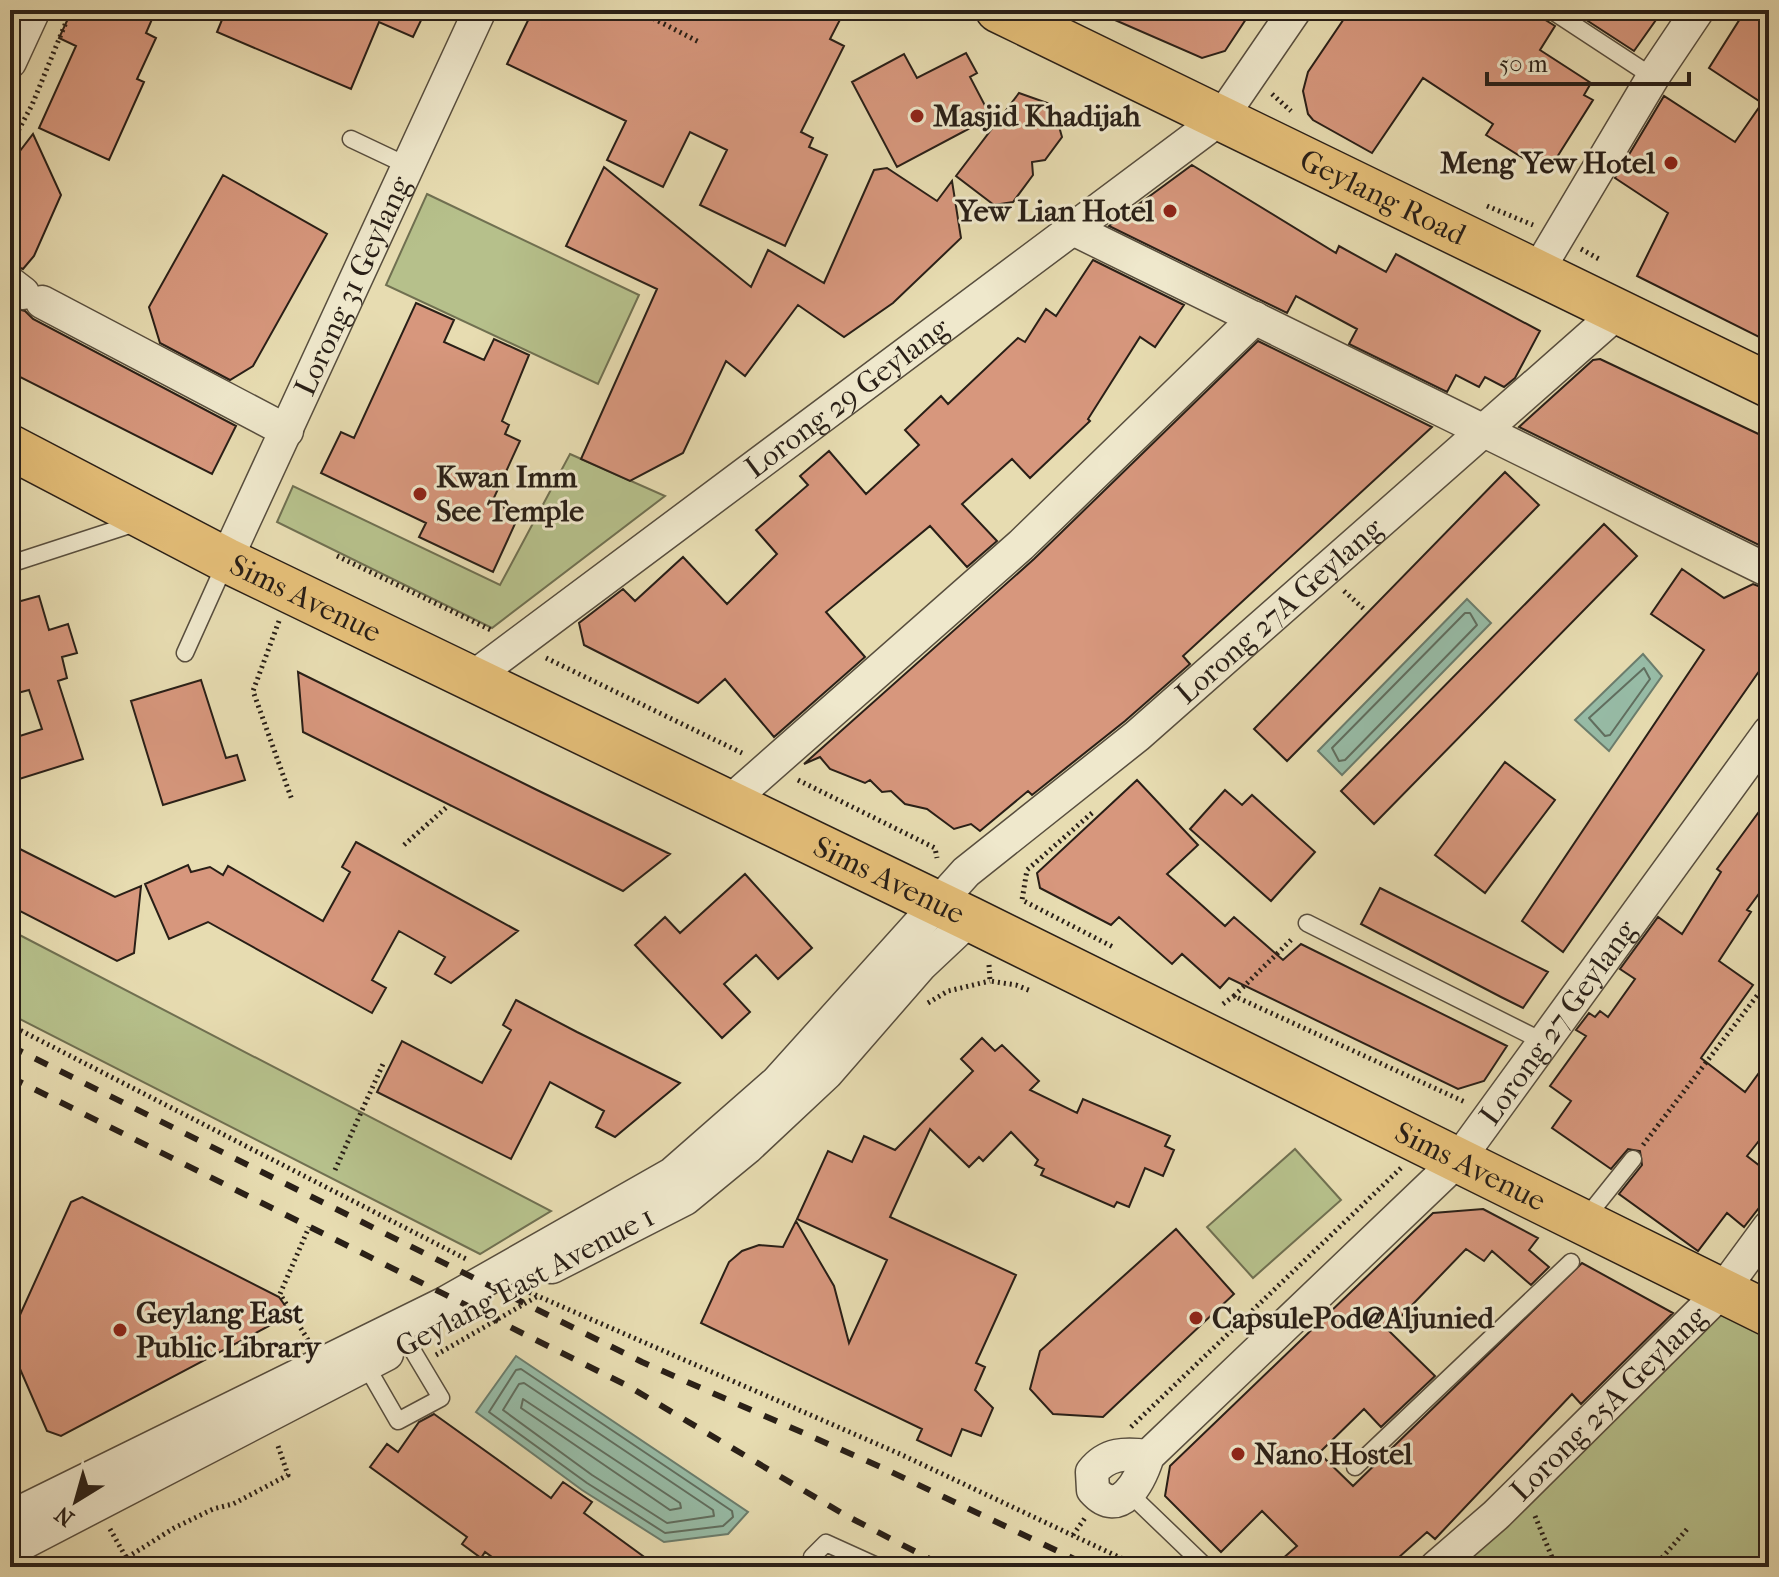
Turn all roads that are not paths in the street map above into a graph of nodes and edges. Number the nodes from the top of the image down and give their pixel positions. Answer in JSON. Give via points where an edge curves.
{"nodes":[{"id":1,"x":34,"y":10,"type":"edge"},
{"id":2,"x":480,"y":10,"type":"edge"},
{"id":3,"x":998,"y":10,"type":"edge"},
{"id":4,"x":1295,"y":10,"type":"edge"},
{"id":5,"x":1551,"y":10,"type":"edge"},
{"id":6,"x":1698,"y":10,"type":"edge"},
{"id":7,"x":10,"y":62,"type":"edge"},
{"id":8,"x":1653,"y":77,"type":"junction"},
{"id":9,"x":1221,"y":118,"type":"junction"},
{"id":10,"x":351,"y":139,"type":"dead end"},
{"id":11,"x":406,"y":165,"type":"junction"},
{"id":12,"x":1073,"y":229,"type":"junction"},
{"id":13,"x":1537,"y":272,"type":"junction"},
{"id":14,"x":25,"y":293,"type":"edge"},
{"id":15,"x":1617,"y":313,"type":"junction"},
{"id":16,"x":1255,"y":318,"type":"junction"},
{"id":17,"x":1769,"y":385,"type":"edge"},
{"id":18,"x":1484,"y":430,"type":"junction"},
{"id":19,"x":287,"y":431,"type":"junction"},
{"id":20,"x":10,"y":447,"type":"edge"},
{"id":21,"x":148,"y":519,"type":"junction"},
{"id":22,"x":226,"y":560,"type":"junction"},
{"id":23,"x":10,"y":564,"type":"edge"},
{"id":24,"x":1769,"y":571,"type":"edge"},
{"id":25,"x":185,"y":653,"type":"dead end"},
{"id":26,"x":472,"y":678,"type":"junction"},
{"id":27,"x":1769,"y":732,"type":"edge"},
{"id":28,"x":727,"y":804,"type":"junction"},
{"id":29,"x":953,"y":911,"type":"junction"},
{"id":30,"x":1307,"y":923,"type":"road end"},
{"id":31,"x":1544,"y":1042,"type":"junction"},
{"id":32,"x":1633,"y":1159,"type":"road end"},
{"id":33,"x":1458,"y":1160,"type":"junction"},
{"id":34,"x":1584,"y":1221,"type":"junction"},
{"id":35,"x":1769,"y":1227,"type":"edge"},
{"id":36,"x":1571,"y":1262,"type":"dead end"},
{"id":37,"x":1722,"y":1291,"type":"junction"},
{"id":38,"x":1769,"y":1314,"type":"edge"},
{"id":39,"x":403,"y":1334,"type":"junction"},
{"id":40,"x":360,"y":1356,"type":"junction"},
{"id":41,"x":1148,"y":1456,"type":"junction"},
{"id":42,"x":1355,"y":1467,"type":"dead end"},
{"id":43,"x":1130,"y":1494,"type":"junction"},
{"id":44,"x":10,"y":1517,"type":"edge"},
{"id":45,"x":10,"y":1550,"type":"edge"},
{"id":46,"x":820,"y":1567,"type":"edge"},
{"id":47,"x":879,"y":1567,"type":"edge"},
{"id":48,"x":1206,"y":1567,"type":"edge"},
{"id":49,"x":1436,"y":1567,"type":"edge"}],
"edges":[{"from":1,"to":7,"type":"street"},
{"from":2,"to":11,"type":"street","name":"Lorong 31 Geylang"},
{"from":3,"to":9,"type":"main road","name":"Geylang Road"},
{"from":4,"to":9,"type":"street","name":"Lorong 29 Geylang"},
{"from":5,"to":8,"type":"lane"},
{"from":6,"to":8,"type":"street"},
{"from":8,"to":13,"type":"street"},
{"from":9,"to":12,"type":"street","name":"Lorong 29 Geylang"},
{"from":9,"to":13,"type":"main road","name":"Geylang Road"},
{"from":10,"to":11,"type":"lane"},
{"from":11,"to":19,"type":"street","name":"Lorong 31 Geylang"},
{"from":12,"to":16,"type":"street"},
{"from":12,"to":26,"type":"street","name":"Lorong 29 Geylang"},
{"from":13,"to":15,"type":"main road","name":"Geylang Road"},
{"from":14,"to":19,"type":"street"},
{"from":15,"to":17,"type":"main road","name":"Geylang Road"},
{"from":15,"to":18,"type":"street","name":"Lorong 27A Geylang"},
{"from":16,"to":18,"type":"street"},
{"from":16,"to":28,"type":"street","via":[[1021,545]]},
{"from":18,"to":24,"type":"street"},
{"from":18,"to":29,"type":"street","name":"Lorong 27A Geylang","via":[[1137,736],[977,862]]},
{"from":19,"to":22,"type":"street","name":"Lorong 31 Geylang"},
{"from":20,"to":21,"type":"main road","name":"Sims Avenue"},
{"from":21,"to":22,"type":"main road","name":"Sims Avenue"},
{"from":21,"to":23,"type":"lane"},
{"from":22,"to":25,"type":"lane"},
{"from":22,"to":26,"type":"main road","name":"Sims Avenue"},
{"from":26,"to":28,"type":"main road","name":"Sims Avenue"},
{"from":27,"to":31,"type":"street","name":"Lorong 27 Geylang"},
{"from":28,"to":29,"type":"main road","name":"Sims Avenue"},
{"from":29,"to":33,"type":"main road","name":"Sims Avenue"},
{"from":29,"to":39,"type":"street","name":"Geylang East Avenue 1","via":[[921,965],[827,1073],[685,1199]]},
{"from":30,"to":31,"type":"lane"},
{"from":31,"to":33,"type":"street","name":"Lorong 27 Geylang"},
{"from":32,"to":34,"type":"lane"},
{"from":33,"to":34,"type":"main road","name":"Sims Avenue"},
{"from":33,"to":41,"type":"street","name":"Lorong 27 Geylang"},
{"from":34,"to":37,"type":"main road","name":"Sims Avenue"},
{"from":35,"to":37,"type":"street","name":"Lorong 25A Geylang"},
{"from":36,"to":42,"type":"lane"},
{"from":37,"to":38,"type":"main road","name":"Sims Avenue"},
{"from":37,"to":49,"type":"street","name":"Lorong 25A Geylang"},
{"from":39,"to":40,"type":"street","name":"Geylang East Avenue 1"},
{"from":39,"to":40,"type":"lane","via":[[441,1398],[398,1421]]},
{"from":40,"to":44,"type":"street","name":"Geylang East Avenue 1"},
{"from":40,"to":45,"type":"street","name":"Geylang East Avenue 1"},
{"from":41,"to":43,"type":"street","name":"Lorong 27 Geylang"},
{"from":41,"to":43,"type":"street","via":[[1111,1457],[1092,1472],[1093,1490],[1111,1502]]},
{"from":43,"to":48,"type":"lane"},
{"from":46,"to":47,"type":"lane","via":[[812,1557],[826,1543]]}]}
